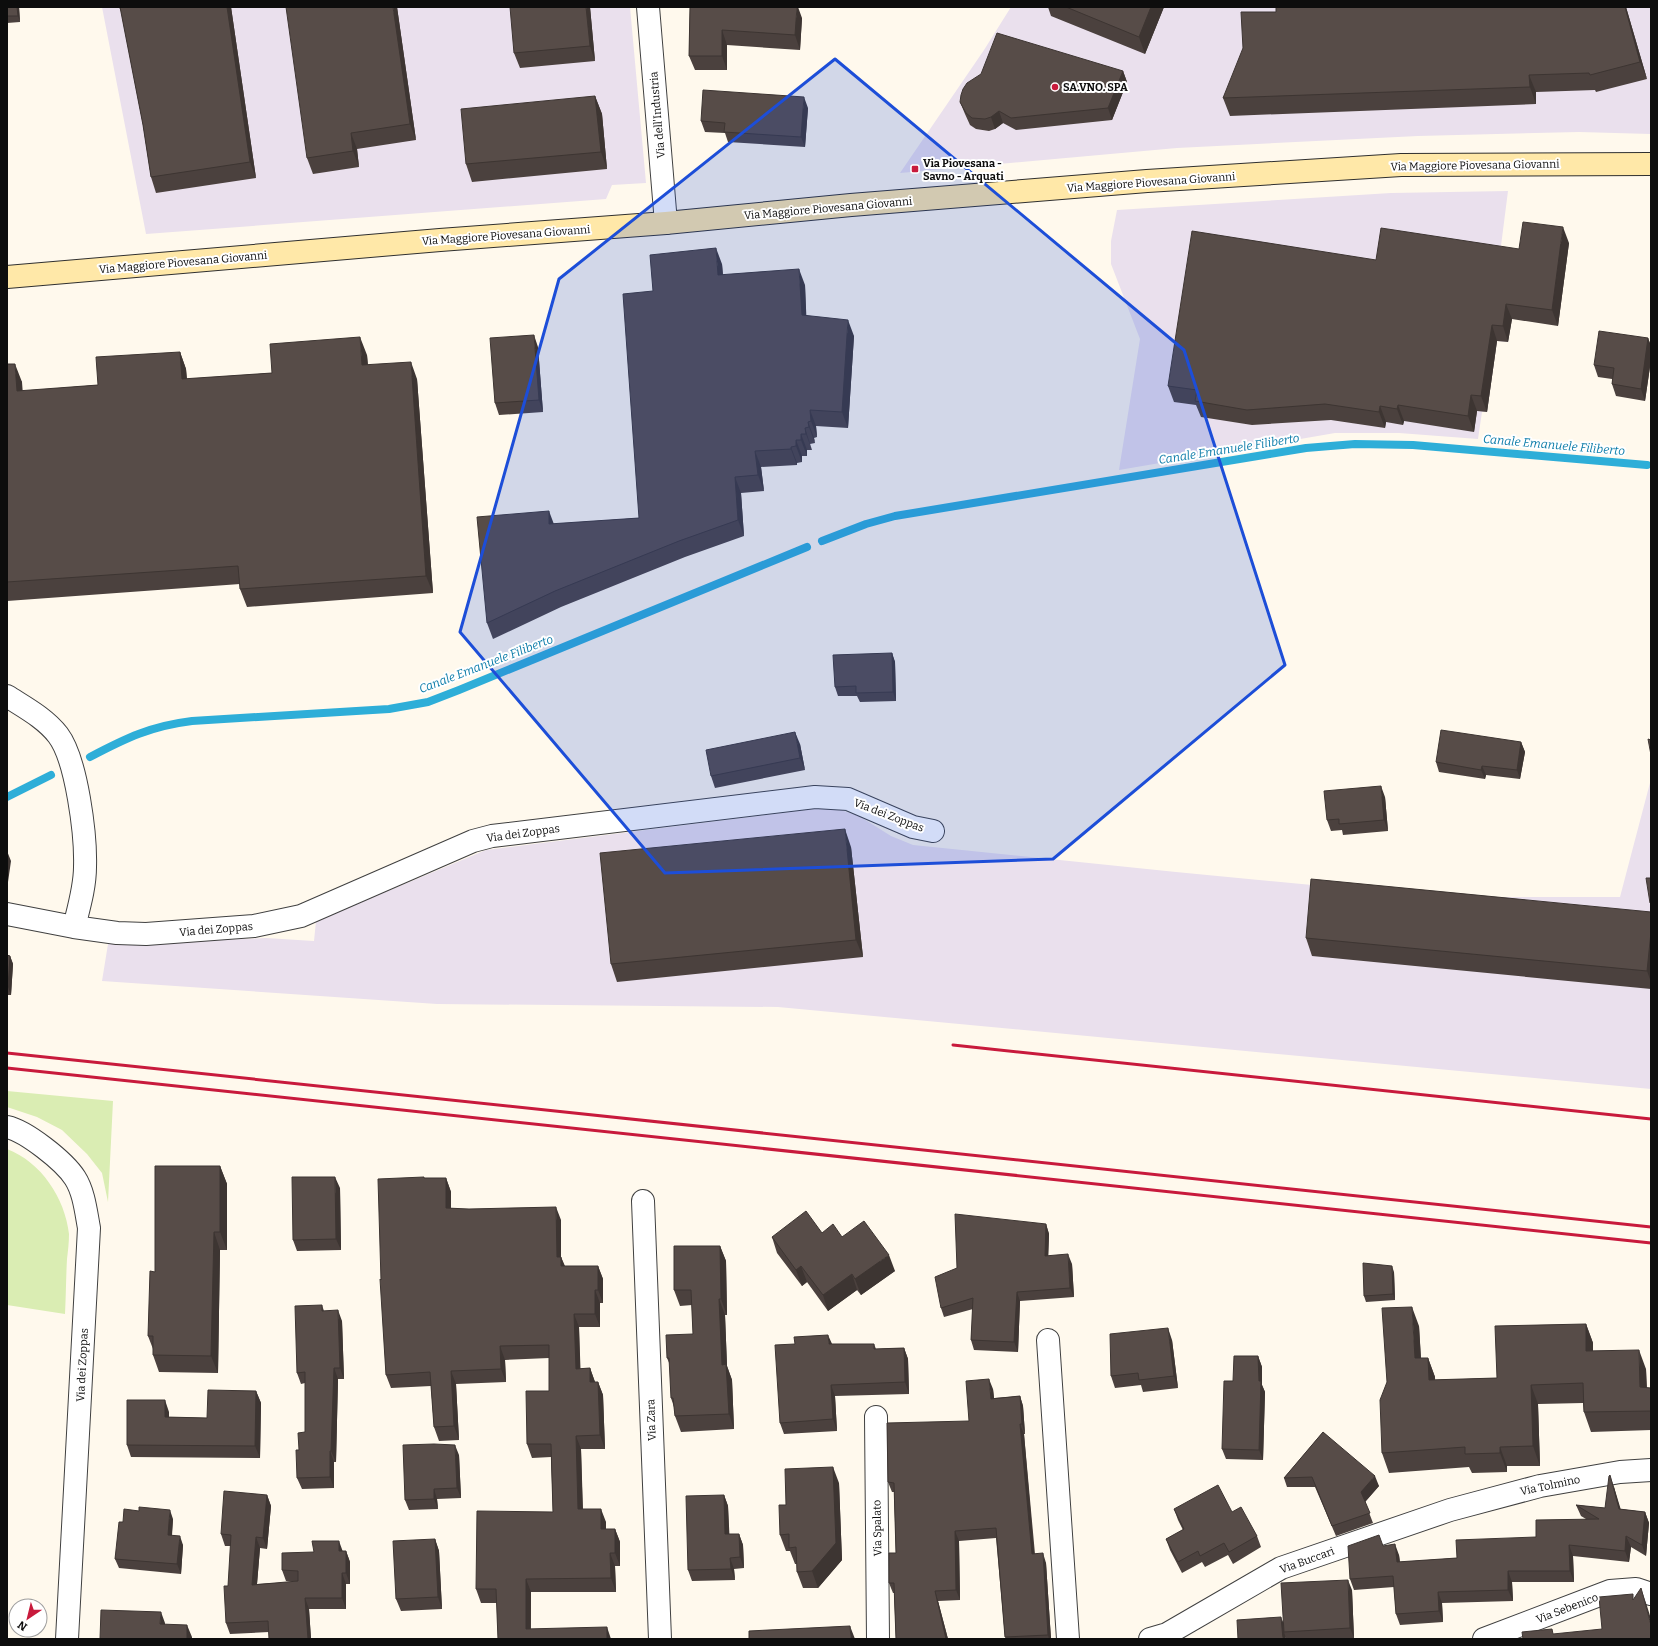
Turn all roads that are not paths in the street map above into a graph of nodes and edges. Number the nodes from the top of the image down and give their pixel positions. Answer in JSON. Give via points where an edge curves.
{"nodes":[{"id":1,"x":648,"y":7,"type":"edge"},
{"id":2,"x":1651,"y":164,"type":"edge"},
{"id":3,"x":666,"y":223,"type":"junction"},
{"id":4,"x":7,"y":277,"type":"edge"},
{"id":5,"x":7,"y":696,"type":"edge"},
{"id":6,"x":933,"y":831,"type":"dead end"},
{"id":7,"x":7,"y":914,"type":"edge"},
{"id":8,"x":74,"y":927,"type":"junction"},
{"id":9,"x":7,"y":1127,"type":"edge"},
{"id":10,"x":643,"y":1201,"type":"dead end"},
{"id":11,"x":1048,"y":1340,"type":"dead end"},
{"id":12,"x":876,"y":1416,"type":"dead end"},
{"id":13,"x":1651,"y":1470,"type":"edge"},
{"id":14,"x":1450,"y":1510,"type":"joint"},
{"id":15,"x":1651,"y":1594,"type":"edge"},
{"id":16,"x":68,"y":1639,"type":"edge"},
{"id":17,"x":660,"y":1639,"type":"edge"},
{"id":18,"x":878,"y":1639,"type":"edge"},
{"id":19,"x":1068,"y":1639,"type":"edge"},
{"id":20,"x":1150,"y":1639,"type":"edge"},
{"id":21,"x":1484,"y":1639,"type":"edge"}],
"edges":[{"from":1,"to":3,"type":"street","name":"Via dell'Industria"},
{"from":2,"to":3,"type":"street","name":"Via Maggiore Piovesana Giovanni","via":[[1401,165],[1139,182]]},
{"from":3,"to":4,"type":"street","name":"Via Maggiore Piovesana Giovanni"},
{"from":5,"to":8,"type":"street","via":[[36,715],[57,734],[65,747],[78,791],[84,829],[85,867],[82,895]]},
{"from":6,"to":8,"type":"street","name":"Via dei Zoppas","via":[[914,827],[848,799],[815,797],[492,836],[473,841],[301,916],[254,926],[146,934]]},
{"from":7,"to":8,"type":"street","name":"Via dei Zoppas"},
{"from":9,"to":16,"type":"street","name":"Via dei Zoppas","via":[[47,1150],[75,1178],[84,1202],[88,1228]]},
{"from":10,"to":17,"type":"street","name":"Via Zara"},
{"from":11,"to":19,"type":"street"},
{"from":12,"to":18,"type":"street","name":"Via Spalato"},
{"from":13,"to":14,"type":"street","name":"Via Tolmino","via":[[1620,1472],[1540,1486]]},
{"from":14,"to":20,"type":"street","name":"Via Buccari","via":[[1281,1568],[1167,1634]]},
{"from":15,"to":21,"type":"street","name":"Via Sebenico","via":[[1636,1589],[1610,1591]]}]}
